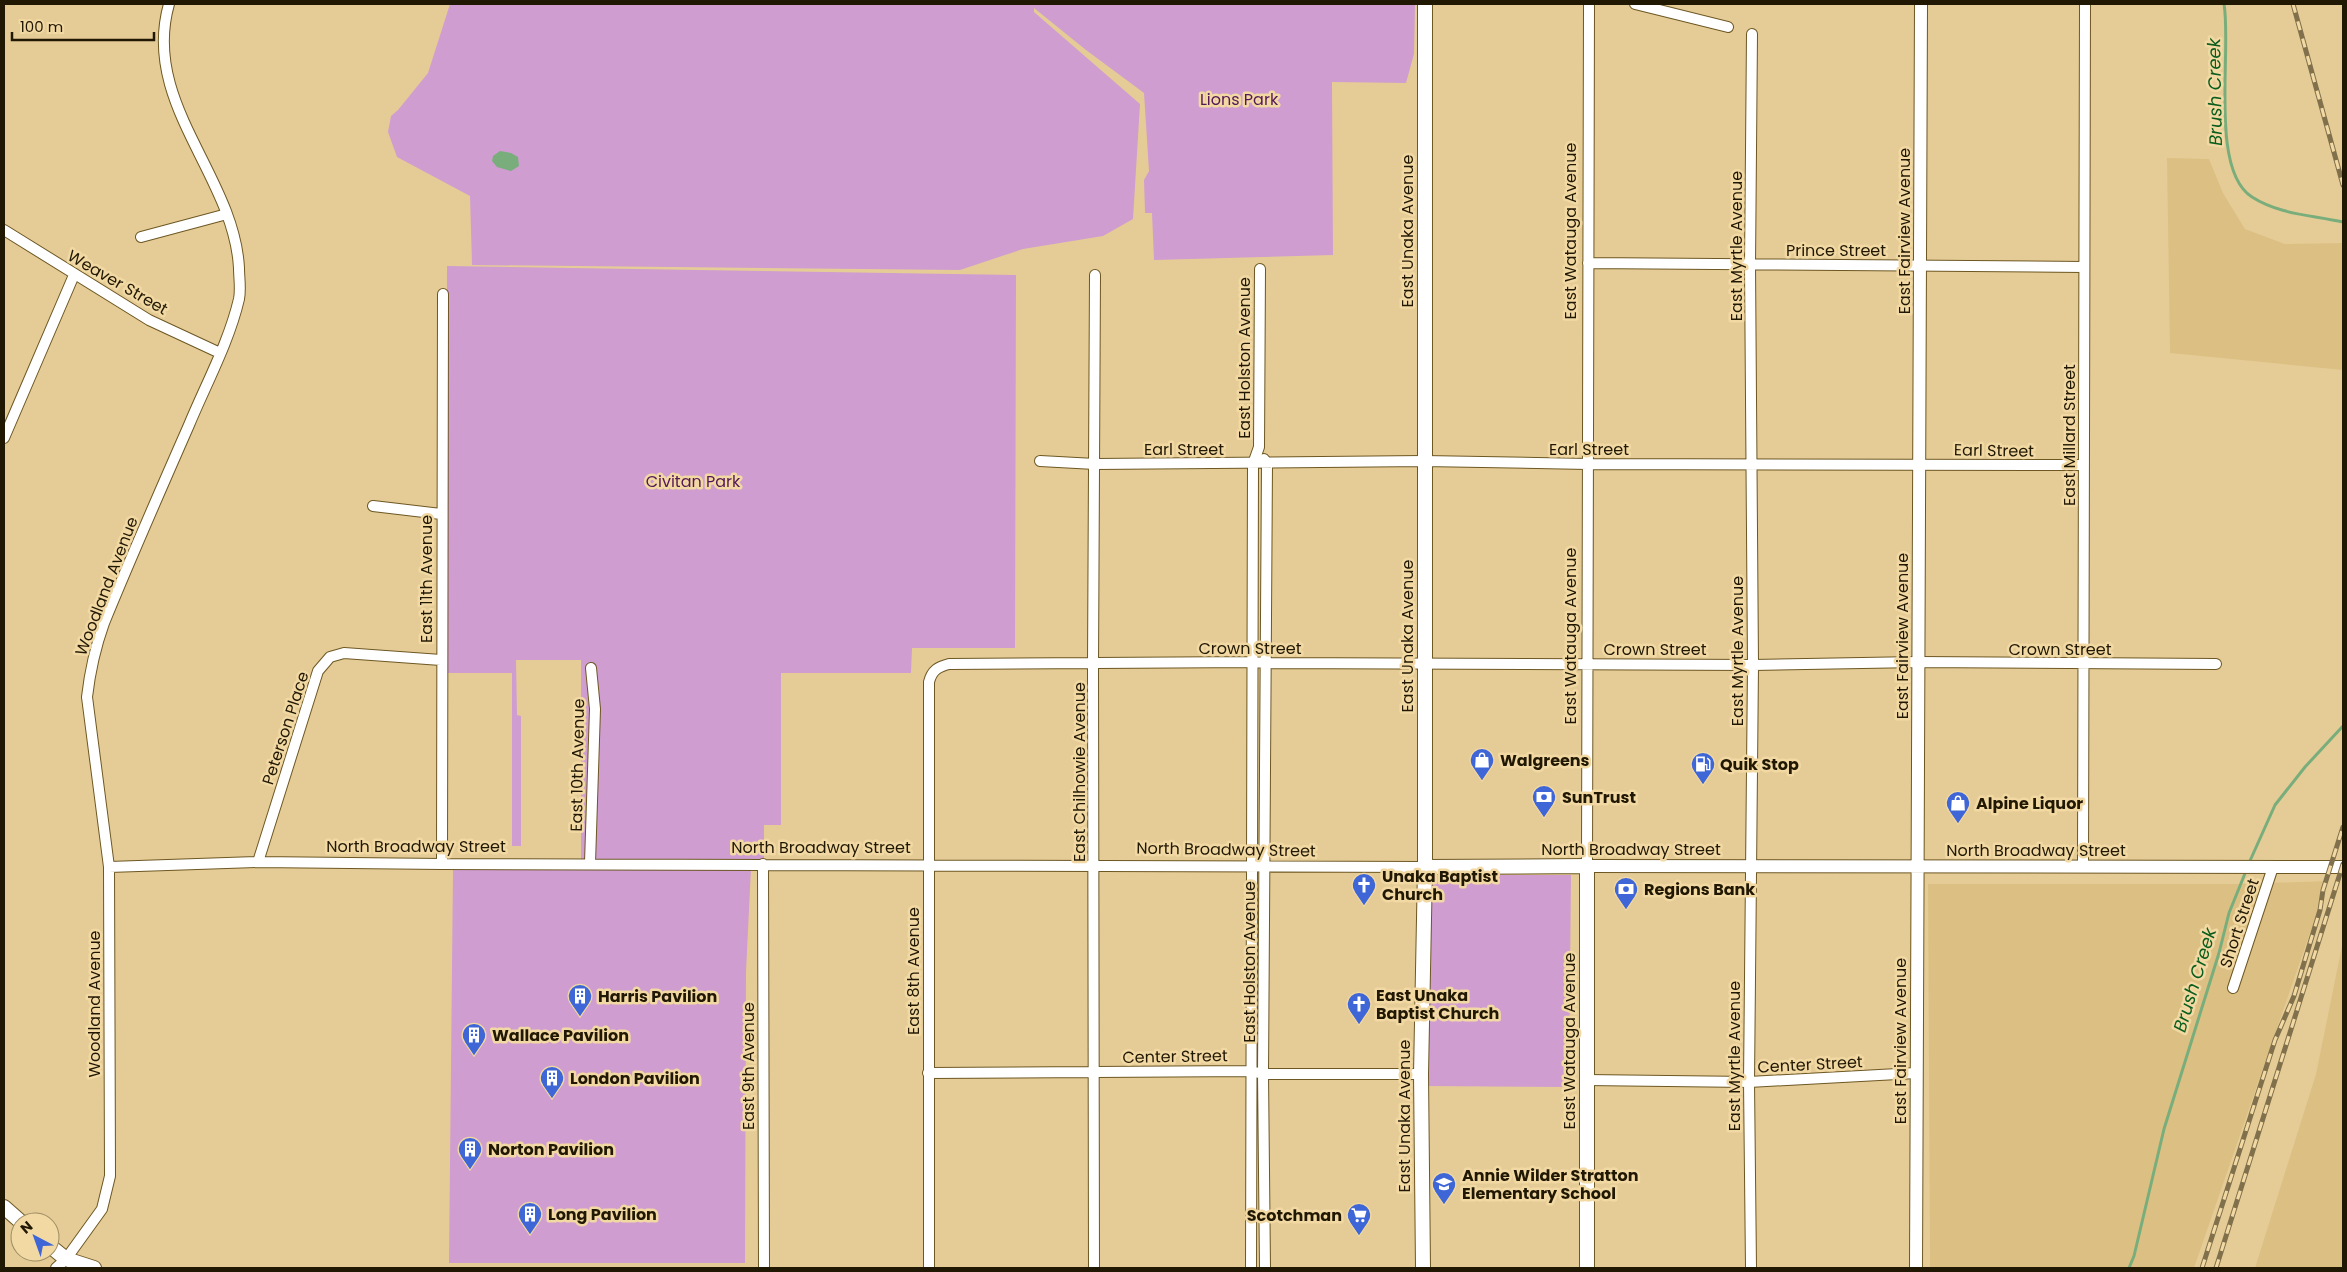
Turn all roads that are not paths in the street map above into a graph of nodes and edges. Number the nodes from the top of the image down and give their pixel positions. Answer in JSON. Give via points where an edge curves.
{"nodes":[{"id":1,"x":169,"y":4,"type":"edge"},
{"id":2,"x":1425,"y":4,"type":"edge"},
{"id":3,"x":1589,"y":4,"type":"edge"},
{"id":4,"x":1635,"y":4,"type":"edge"},
{"id":5,"x":1921,"y":4,"type":"edge"},
{"id":6,"x":2085,"y":4,"type":"edge"},
{"id":7,"x":1728,"y":27,"type":"dead end"},
{"id":8,"x":1752,"y":34,"type":"dead end"},
{"id":9,"x":227,"y":214,"type":"junction"},
{"id":10,"x":4,"y":230,"type":"edge"},
{"id":11,"x":141,"y":237,"type":"dead end"},
{"id":12,"x":1588,"y":264,"type":"junction"},
{"id":13,"x":1750,"y":265,"type":"junction"},
{"id":14,"x":1920,"y":265,"type":"junction"},
{"id":15,"x":2084,"y":267,"type":"junction"},
{"id":16,"x":1260,"y":269,"type":"dead end"},
{"id":17,"x":74,"y":275,"type":"junction"},
{"id":18,"x":1095,"y":276,"type":"dead end"},
{"id":19,"x":443,"y":294,"type":"dead end"},
{"id":20,"x":220,"y":353,"type":"junction"},
{"id":21,"x":4,"y":438,"type":"edge"},
{"id":22,"x":1259,"y":447,"type":"junction"},
{"id":23,"x":1040,"y":460,"type":"dead end"},
{"id":24,"x":1424,"y":462,"type":"junction"},
{"id":25,"x":1095,"y":464,"type":"junction"},
{"id":26,"x":1253,"y":464,"type":"junction"},
{"id":27,"x":1266,"y":464,"type":"junction"},
{"id":28,"x":1588,"y":464,"type":"junction"},
{"id":29,"x":1753,"y":464,"type":"junction"},
{"id":30,"x":1920,"y":464,"type":"junction"},
{"id":31,"x":2083,"y":465,"type":"junction"},
{"id":32,"x":373,"y":506,"type":"dead end"},
{"id":33,"x":441,"y":514,"type":"junction"},
{"id":34,"x":441,"y":660,"type":"junction"},
{"id":35,"x":1253,"y":662,"type":"junction"},
{"id":36,"x":1918,"y":662,"type":"junction"},
{"id":37,"x":1093,"y":663,"type":"junction"},
{"id":38,"x":1266,"y":663,"type":"junction"},
{"id":39,"x":1425,"y":663,"type":"junction"},
{"id":40,"x":1587,"y":664,"type":"junction"},
{"id":41,"x":2084,"y":664,"type":"junction"},
{"id":42,"x":2216,"y":664,"type":"dead end"},
{"id":43,"x":1753,"y":665,"type":"junction"},
{"id":44,"x":591,"y":668,"type":"dead end"},
{"id":45,"x":930,"y":674,"type":"joint"},
{"id":46,"x":258,"y":862,"type":"junction"},
{"id":47,"x":590,"y":863,"type":"junction"},
{"id":48,"x":442,"y":864,"type":"junction"},
{"id":49,"x":763,"y":864,"type":"junction"},
{"id":50,"x":927,"y":864,"type":"junction"},
{"id":51,"x":1094,"y":865,"type":"junction"},
{"id":52,"x":1252,"y":866,"type":"junction"},
{"id":53,"x":1264,"y":866,"type":"junction"},
{"id":54,"x":1587,"y":866,"type":"junction"},
{"id":55,"x":109,"y":867,"type":"junction"},
{"id":56,"x":1425,"y":867,"type":"junction"},
{"id":57,"x":2083,"y":867,"type":"junction"},
{"id":58,"x":2268,"y":867,"type":"junction"},
{"id":59,"x":2343,"y":867,"type":"edge"},
{"id":60,"x":1750,"y":868,"type":"junction"},
{"id":61,"x":1917,"y":868,"type":"junction"},
{"id":62,"x":2233,"y":988,"type":"dead end"},
{"id":63,"x":1251,"y":1071,"type":"junction"},
{"id":64,"x":928,"y":1072,"type":"junction"},
{"id":65,"x":1094,"y":1072,"type":"junction"},
{"id":66,"x":1916,"y":1073,"type":"junction"},
{"id":67,"x":1263,"y":1074,"type":"junction"},
{"id":68,"x":1421,"y":1074,"type":"junction"},
{"id":69,"x":1586,"y":1080,"type":"junction"},
{"id":70,"x":1749,"y":1082,"type":"junction"},
{"id":71,"x":61,"y":1264,"type":"edge"},
{"id":72,"x":94,"y":1268,"type":"edge"},
{"id":73,"x":764,"y":1268,"type":"edge"},
{"id":74,"x":929,"y":1268,"type":"edge"},
{"id":75,"x":1094,"y":1268,"type":"edge"},
{"id":76,"x":1251,"y":1268,"type":"edge"},
{"id":77,"x":1265,"y":1268,"type":"edge"},
{"id":78,"x":1423,"y":1268,"type":"edge"},
{"id":79,"x":1586,"y":1268,"type":"edge"},
{"id":80,"x":1750,"y":1268,"type":"edge"},
{"id":81,"x":1916,"y":1268,"type":"edge"}],
"edges":[{"from":1,"to":9,"type":"street","name":"Woodland Avenue","via":[[163,43],[169,80],[187,133]]},
{"from":2,"to":24,"type":"main road","name":"East Unaka Avenue"},
{"from":3,"to":12,"type":"street","name":"East Watauga Avenue"},
{"from":4,"to":7,"type":"street"},
{"from":5,"to":14,"type":"street","name":"East Fairview Avenue"},
{"from":6,"to":15,"type":"street","name":"East Millard Street"},
{"from":8,"to":13,"type":"street","name":"East Myrtle Avenue"},
{"from":9,"to":11,"type":"street"},
{"from":9,"to":20,"type":"street","name":"Woodland Avenue","via":[[237,248],[239,297]]},
{"from":10,"to":17,"type":"street","name":"Weaver Street"},
{"from":12,"to":13,"type":"street","name":"Prince Street"},
{"from":12,"to":28,"type":"street","name":"East Watauga Avenue"},
{"from":13,"to":14,"type":"street","name":"Prince Street"},
{"from":13,"to":29,"type":"street","name":"East Myrtle Avenue"},
{"from":14,"to":15,"type":"street","name":"Prince Street"},
{"from":14,"to":30,"type":"street","name":"East Fairview Avenue"},
{"from":15,"to":31,"type":"street","name":"East Millard Street"},
{"from":16,"to":22,"type":"street","name":"East Holston Avenue"},
{"from":17,"to":20,"type":"street","name":"Weaver Street","via":[[149,320]]},
{"from":17,"to":21,"type":"street"},
{"from":18,"to":25,"type":"street","name":"East Chilhowie Avenue"},
{"from":19,"to":33,"type":"street","name":"East 11th Avenue"},
{"from":20,"to":55,"type":"street","name":"Woodland Avenue","via":[[94,652],[87,697]]},
{"from":22,"to":26,"type":"street","name":"East Holston Avenue"},
{"from":22,"to":27,"type":"street","name":"East Holston Avenue"},
{"from":23,"to":25,"type":"street","name":"Earl Street"},
{"from":24,"to":27,"type":"street","name":"Earl Street"},
{"from":24,"to":28,"type":"street","name":"Earl Street"},
{"from":24,"to":39,"type":"main road","name":"East Unaka Avenue"},
{"from":25,"to":26,"type":"street","name":"Earl Street"},
{"from":25,"to":37,"type":"street","name":"East Chilhowie Avenue"},
{"from":26,"to":27,"type":"street","name":"Earl Street"},
{"from":26,"to":35,"type":"street","name":"East Holston Avenue"},
{"from":27,"to":38,"type":"street","name":"East Holston Avenue"},
{"from":28,"to":29,"type":"street","name":"Earl Street"},
{"from":28,"to":40,"type":"street","name":"East Watauga Avenue"},
{"from":29,"to":30,"type":"street","name":"Earl Street"},
{"from":29,"to":43,"type":"street","name":"East Myrtle Avenue"},
{"from":30,"to":31,"type":"street","name":"Earl Street"},
{"from":30,"to":36,"type":"street","name":"East Fairview Avenue"},
{"from":31,"to":41,"type":"street","name":"East Millard Street"},
{"from":32,"to":33,"type":"street"},
{"from":33,"to":34,"type":"street","name":"East 11th Avenue"},
{"from":34,"to":46,"type":"street","name":"Peterson Place","via":[[344,653],[330,657],[318,671]]},
{"from":34,"to":48,"type":"street","name":"East 11th Avenue"},
{"from":35,"to":37,"type":"street","name":"Crown Street"},
{"from":35,"to":38,"type":"street","name":"Crown Street"},
{"from":35,"to":52,"type":"street","name":"East Holston Avenue"},
{"from":36,"to":41,"type":"street","name":"Crown Street"},
{"from":36,"to":43,"type":"street","name":"Crown Street"},
{"from":36,"to":61,"type":"street","name":"East Fairview Avenue"},
{"from":37,"to":45,"type":"street","name":"Crown Street","via":[[949,664]]},
{"from":37,"to":51,"type":"street","name":"East Chilhowie Avenue"},
{"from":38,"to":39,"type":"street","name":"Crown Street"},
{"from":38,"to":53,"type":"street","name":"East Holston Avenue"},
{"from":39,"to":40,"type":"street","name":"Crown Street"},
{"from":39,"to":56,"type":"main road","name":"East Unaka Avenue"},
{"from":40,"to":43,"type":"street","name":"Crown Street"},
{"from":40,"to":54,"type":"street","name":"East Watauga Avenue"},
{"from":41,"to":42,"type":"street","name":"Crown Street"},
{"from":41,"to":57,"type":"street","name":"East Millard Street"},
{"from":43,"to":60,"type":"street","name":"East Myrtle Avenue"},
{"from":44,"to":47,"type":"street","name":"East 10th Avenue","via":[[595,709]]},
{"from":45,"to":50,"type":"street","name":"East 8th Avenue"},
{"from":46,"to":48,"type":"street","name":"North Broadway Street"},
{"from":46,"to":55,"type":"street","name":"North Broadway Street"},
{"from":47,"to":48,"type":"street","name":"North Broadway Street"},
{"from":47,"to":49,"type":"street","name":"North Broadway Street"},
{"from":49,"to":50,"type":"street","name":"North Broadway Street"},
{"from":49,"to":73,"type":"street","name":"East 9th Avenue"},
{"from":50,"to":51,"type":"street","name":"North Broadway Street"},
{"from":50,"to":64,"type":"street","name":"East 8th Avenue"},
{"from":51,"to":52,"type":"street","name":"North Broadway Street"},
{"from":51,"to":65,"type":"street","name":"East Chilhowie Avenue"},
{"from":52,"to":53,"type":"street","name":"North Broadway Street"},
{"from":52,"to":63,"type":"street","name":"East Holston Avenue"},
{"from":53,"to":56,"type":"street","name":"North Broadway Street"},
{"from":53,"to":67,"type":"street","name":"East Holston Avenue"},
{"from":54,"to":56,"type":"main road","name":"North Broadway Street"},
{"from":54,"to":60,"type":"street","name":"North Broadway Street"},
{"from":54,"to":69,"type":"main road","name":"East Watauga Avenue"},
{"from":55,"to":71,"type":"street","name":"Woodland Avenue","via":[[110,1176],[102,1210]]},
{"from":56,"to":68,"type":"main road","name":"East Unaka Avenue"},
{"from":57,"to":58,"type":"street","name":"North Broadway Street"},
{"from":57,"to":61,"type":"street","name":"North Broadway Street"},
{"from":58,"to":59,"type":"street","name":"North Broadway Street"},
{"from":58,"to":62,"type":"street","name":"Short Street"},
{"from":60,"to":61,"type":"street","name":"North Broadway Street"},
{"from":60,"to":70,"type":"street","name":"East Myrtle Avenue"},
{"from":61,"to":66,"type":"street","name":"East Fairview Avenue"},
{"from":63,"to":65,"type":"street","name":"Center Street"},
{"from":63,"to":67,"type":"street","name":"Center Street"},
{"from":63,"to":76,"type":"street","name":"East Holston Avenue"},
{"from":64,"to":65,"type":"street","name":"Center Street"},
{"from":64,"to":74,"type":"street","name":"East 8th Avenue"},
{"from":65,"to":75,"type":"street","name":"East Chilhowie Avenue"},
{"from":66,"to":70,"type":"street","name":"Center Street"},
{"from":66,"to":81,"type":"street","name":"East Fairview Avenue"},
{"from":67,"to":68,"type":"street","name":"Center Street"},
{"from":67,"to":77,"type":"street","name":"East Holston Avenue"},
{"from":68,"to":78,"type":"main road","name":"East Unaka Avenue"},
{"from":69,"to":70,"type":"street","name":"Center Street"},
{"from":69,"to":79,"type":"main road","name":"East Watauga Avenue"},
{"from":70,"to":80,"type":"street","name":"East Myrtle Avenue"},
{"from":71,"to":72,"type":"main road"}]}
